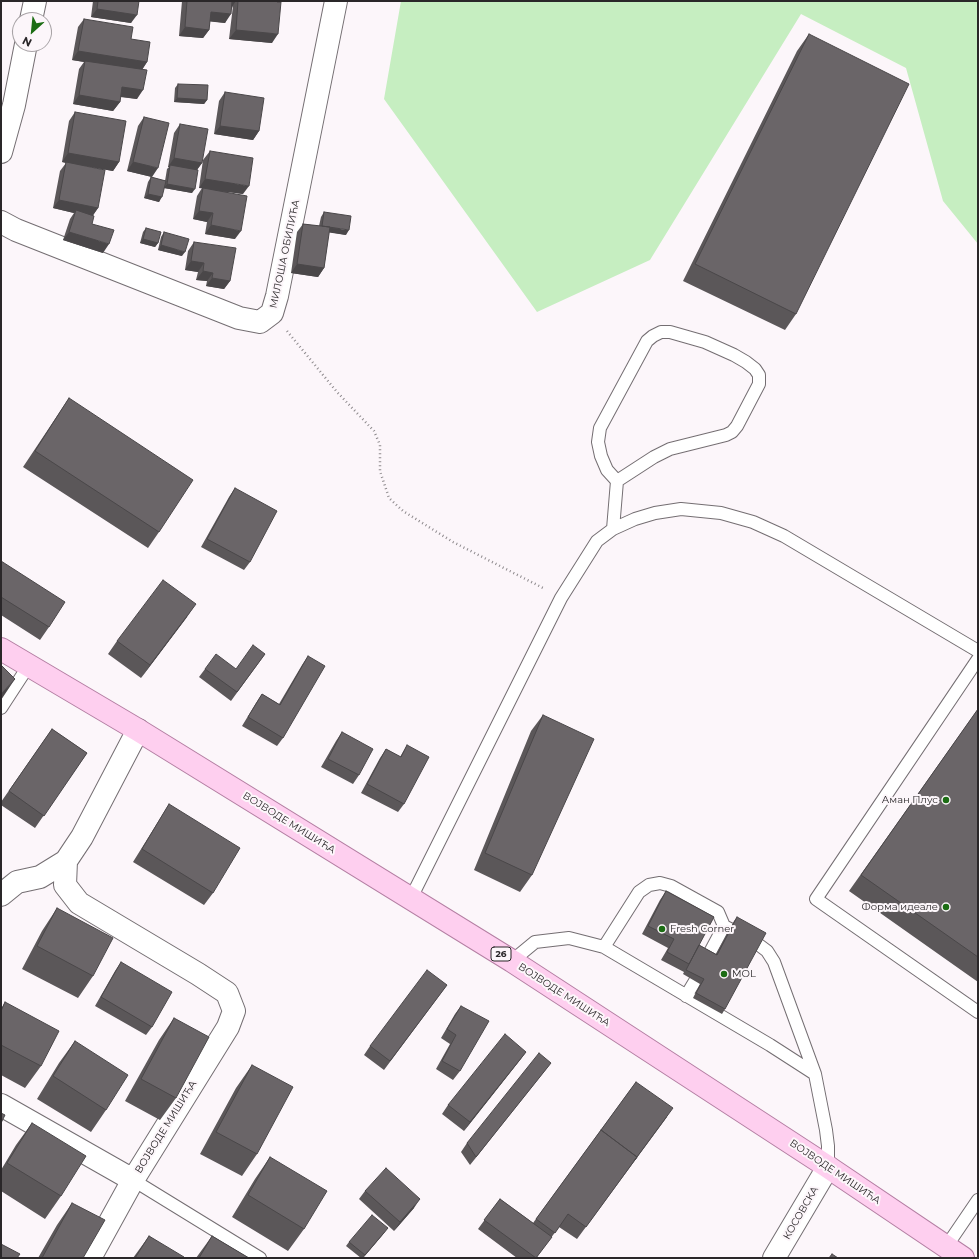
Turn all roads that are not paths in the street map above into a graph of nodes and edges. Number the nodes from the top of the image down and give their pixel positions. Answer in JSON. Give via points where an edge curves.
{"nodes":[{"id":1,"x":35,"y":1,"type":"edge"},
{"id":2,"x":336,"y":1,"type":"edge"},
{"id":3,"x":33,"y":12,"type":"edge"},
{"id":4,"x":24,"y":52,"type":"edge"},
{"id":5,"x":1,"y":152,"type":"edge"},
{"id":6,"x":1,"y":222,"type":"edge"},
{"id":7,"x":617,"y":481,"type":"junction"},
{"id":8,"x":613,"y":528,"type":"junction"},
{"id":9,"x":1,"y":649,"type":"edge"},
{"id":10,"x":978,"y":651,"type":"edge"},
{"id":11,"x":978,"y":658,"type":"edge"},
{"id":12,"x":29,"y":666,"type":"junction"},
{"id":13,"x":1,"y":708,"type":"edge"},
{"id":14,"x":138,"y":730,"type":"junction"},
{"id":15,"x":66,"y":861,"type":"junction"},
{"id":16,"x":1,"y":895,"type":"edge"},
{"id":17,"x":411,"y":898,"type":"junction"},
{"id":18,"x":759,"y":945,"type":"edge"},
{"id":19,"x":604,"y":947,"type":"junction"},
{"id":20,"x":708,"y":956,"type":"edge"},
{"id":21,"x":512,"y":961,"type":"junction"},
{"id":22,"x":695,"y":981,"type":"edge"},
{"id":23,"x":686,"y":996,"type":"junction"},
{"id":24,"x":978,"y":1012,"type":"edge"},
{"id":25,"x":815,"y":1074,"type":"junction"},
{"id":26,"x":1,"y":1105,"type":"edge"},
{"id":27,"x":828,"y":1167,"type":"junction"},
{"id":28,"x":133,"y":1180,"type":"junction"},
{"id":29,"x":978,"y":1200,"type":"edge"},
{"id":30,"x":954,"y":1252,"type":"edge"},
{"id":31,"x":90,"y":1258,"type":"edge"},
{"id":32,"x":260,"y":1258,"type":"edge"},
{"id":33,"x":774,"y":1258,"type":"edge"}],
"edges":[{"from":1,"to":3,"type":"street"},
{"from":2,"to":6,"type":"street","name":"МИЛОША ОБИЛИЋА","via":[[277,296],[272,313],[260,322],[239,318]]},
{"from":4,"to":5,"type":"street"},
{"from":7,"to":7,"type":"lane","via":[[654,456],[670,449],[732,432],[759,384],[755,369],[734,355],[705,342],[670,332],[661,332],[650,338],[644,344],[600,428],[600,456],[607,470]]},
{"from":7,"to":8,"type":"lane"},
{"from":8,"to":10,"type":"lane","via":[[635,518],[681,510],[721,513],[752,522],[784,536]]},
{"from":8,"to":17,"type":"lane","via":[[597,541],[561,598]]},
{"from":9,"to":12,"type":"main road","name":"ВОЈВОДЕ МИШИЋА","number":"26"},
{"from":11,"to":24,"type":"lane","via":[[816,899]]},
{"from":12,"to":13,"type":"lane"},
{"from":12,"to":14,"type":"main road","name":"ВОЈВОДЕ МИШИЋА","number":"26"},
{"from":14,"to":15,"type":"street","via":[[82,837]]},
{"from":14,"to":17,"type":"main road","name":"ВОЈВОДЕ МИШИЋА","number":"26"},
{"from":15,"to":16,"type":"street","via":[[40,877],[17,882]]},
{"from":15,"to":28,"type":"street","name":"ВОЈВОДЕ МИШИЋА","via":[[65,885],[79,903],[227,993],[234,1011],[228,1027]]},
{"from":17,"to":21,"type":"main road","name":"ВОЈВОДЕ МИШИЋА","number":"26"},
{"from":18,"to":25,"type":"lane","via":[[767,951],[774,962]]},
{"from":19,"to":20,"type":"lane","via":[[639,892],[649,885],[660,883],[671,886],[718,912],[727,927]]},
{"from":19,"to":21,"type":"lane","via":[[569,938],[535,942]]},
{"from":19,"to":23,"type":"lane"},
{"from":21,"to":27,"type":"main road","name":"ВОЈВОДЕ МИШИЋА","number":"26"},
{"from":22,"to":23,"type":"lane"},
{"from":23,"to":25,"type":"lane"},
{"from":25,"to":27,"type":"lane","via":[[826,1130]]},
{"from":26,"to":28,"type":"street","name":"ВОЈВОДЕ МИШИЋА"},
{"from":27,"to":30,"type":"main road","name":"ВОЈВОДЕ МИШИЋА","number":"26"},
{"from":27,"to":33,"type":"street","name":"КОСОВСКА"},
{"from":28,"to":31,"type":"street","name":"ВОЈВОДЕ МИШИЋА"},
{"from":28,"to":32,"type":"lane"},
{"from":29,"to":30,"type":"lane"}]}
